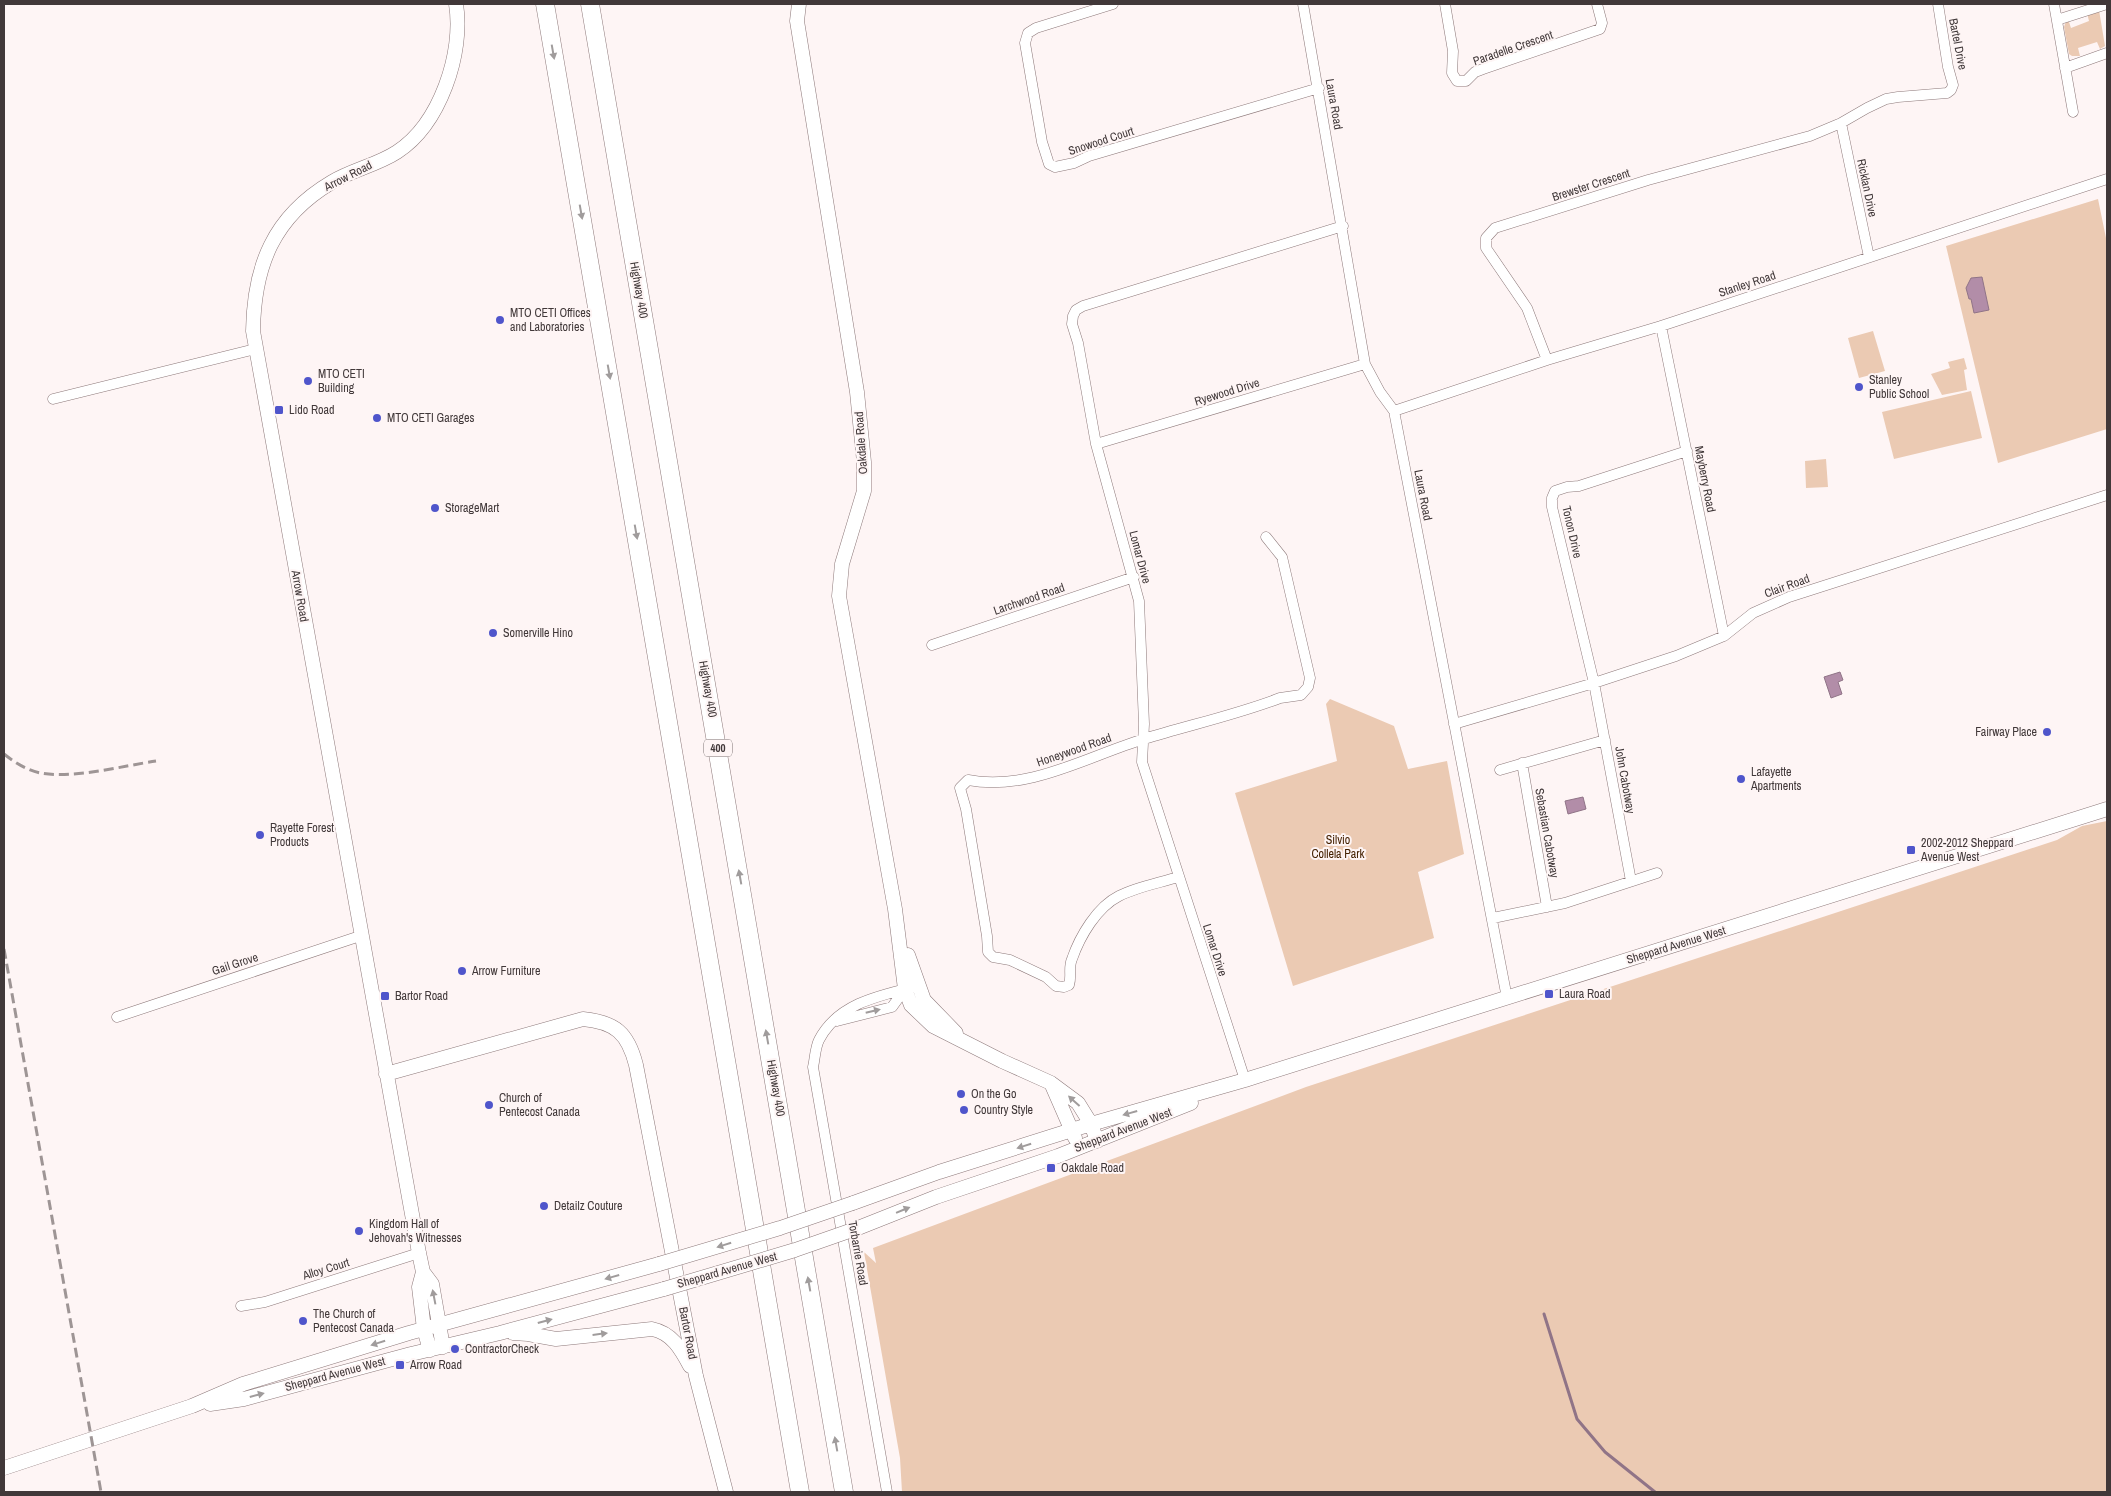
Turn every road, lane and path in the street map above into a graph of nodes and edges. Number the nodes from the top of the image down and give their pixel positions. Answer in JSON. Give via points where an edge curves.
{"nodes":[{"id":1,"x":456,"y":4,"type":"edge"},
{"id":2,"x":545,"y":4,"type":"edge"},
{"id":3,"x":590,"y":4,"type":"edge"},
{"id":4,"x":799,"y":4,"type":"edge"},
{"id":5,"x":1113,"y":4,"type":"edge"},
{"id":6,"x":1303,"y":4,"type":"edge"},
{"id":7,"x":1445,"y":4,"type":"edge"},
{"id":8,"x":1597,"y":4,"type":"edge"},
{"id":9,"x":1938,"y":4,"type":"edge"},
{"id":10,"x":2054,"y":4,"type":"edge"},
{"id":11,"x":2106,"y":4,"type":"edge"},
{"id":12,"x":2107,"y":16,"type":"edge"},
{"id":13,"x":2057,"y":20,"type":"junction"},
{"id":14,"x":2107,"y":53,"type":"edge"},
{"id":15,"x":2065,"y":68,"type":"junction"},
{"id":16,"x":1319,"y":88,"type":"junction"},
{"id":17,"x":2073,"y":112,"type":"dead end"},
{"id":18,"x":1841,"y":123,"type":"junction"},
{"id":19,"x":2107,"y":179,"type":"edge"},
{"id":20,"x":1343,"y":226,"type":"junction"},
{"id":21,"x":1869,"y":257,"type":"junction"},
{"id":22,"x":1661,"y":326,"type":"junction"},
{"id":23,"x":255,"y":349,"type":"junction"},
{"id":24,"x":1547,"y":360,"type":"junction"},
{"id":25,"x":1365,"y":364,"type":"junction"},
{"id":26,"x":53,"y":399,"type":"dead end"},
{"id":27,"x":1394,"y":411,"type":"junction"},
{"id":28,"x":1096,"y":444,"type":"junction"},
{"id":29,"x":1687,"y":451,"type":"junction"},
{"id":30,"x":2107,"y":495,"type":"edge"},
{"id":31,"x":1266,"y":537,"type":"dead end"},
{"id":32,"x":1134,"y":577,"type":"junction"},
{"id":33,"x":1724,"y":636,"type":"junction"},
{"id":34,"x":932,"y":645,"type":"dead end"},
{"id":35,"x":1594,"y":683,"type":"junction"},
{"id":36,"x":1454,"y":724,"type":"junction"},
{"id":37,"x":1143,"y":739,"type":"junction"},
{"id":38,"x":1605,"y":740,"type":"junction"},
{"id":39,"x":1522,"y":763,"type":"junction"},
{"id":40,"x":1500,"y":770,"type":"dead end"},
{"id":41,"x":2107,"y":809,"type":"edge"},
{"id":42,"x":1658,"y":873,"type":"dead end"},
{"id":43,"x":1178,"y":877,"type":"junction"},
{"id":44,"x":1631,"y":881,"type":"junction"},
{"id":45,"x":1547,"y":908,"type":"junction"},
{"id":46,"x":1493,"y":918,"type":"junction"},
{"id":47,"x":360,"y":936,"type":"junction"},
{"id":48,"x":912,"y":988,"type":"junction"},
{"id":49,"x":1507,"y":998,"type":"junction"},
{"id":50,"x":117,"y":1017,"type":"dead end"},
{"id":51,"x":833,"y":1023,"type":"junction"},
{"id":52,"x":386,"y":1074,"type":"junction"},
{"id":53,"x":1245,"y":1080,"type":"junction"},
{"id":54,"x":1051,"y":1083,"type":"junction"},
{"id":55,"x":1092,"y":1124,"type":"junction"},
{"id":56,"x":1070,"y":1131,"type":"junction"},
{"id":57,"x":1097,"y":1141,"type":"junction"},
{"id":58,"x":1080,"y":1147,"type":"junction"},
{"id":59,"x":419,"y":1253,"type":"junction"},
{"id":60,"x":423,"y":1272,"type":"junction"},
{"id":61,"x":241,"y":1306,"type":"dead end"},
{"id":62,"x":440,"y":1325,"type":"junction"},
{"id":63,"x":424,"y":1329,"type":"junction"},
{"id":64,"x":500,"y":1333,"type":"junction"},
{"id":65,"x":436,"y":1348,"type":"junction"},
{"id":66,"x":696,"y":1376,"type":"junction"},
{"id":67,"x":192,"y":1406,"type":"junction"},
{"id":68,"x":4,"y":1468,"type":"edge"},
{"id":69,"x":726,"y":1492,"type":"edge"},
{"id":70,"x":800,"y":1492,"type":"edge"},
{"id":71,"x":844,"y":1492,"type":"edge"},
{"id":72,"x":887,"y":1492,"type":"edge"}],
"edges":[{"from":1,"to":23,"type":"street","name":"Arrow Road","via":[[457,35],[447,84],[429,120],[396,153],[332,182],[309,199],[294,212],[269,246],[253,301]]},
{"from":2,"to":70,"type":"highway","one_way":true},
{"from":71,"to":3,"type":"highway","name":"Highway 400","number":"400","one_way":true},
{"from":4,"to":48,"type":"street","name":"Oakdale Road","via":[[797,20],[857,392],[864,462],[864,491],[842,564],[839,596]]},
{"from":5,"to":16,"type":"street","name":"Snowood Court","via":[[1028,33],[1025,43],[1042,142],[1049,164],[1055,167]]},
{"from":6,"to":16,"type":"street","name":"Laura Road"},
{"from":7,"to":8,"type":"street","name":"Paradelle Crescent","via":[[1453,51],[1452,73],[1456,81],[1462,82],[1483,69],[1600,29],[1602,23]]},
{"from":9,"to":18,"type":"street","name":"Bartel Drive","via":[[1952,90],[1941,95],[1886,100]]},
{"from":10,"to":13,"type":"street"},
{"from":11,"to":12,"type":"street"},
{"from":11,"to":13,"type":"street"},
{"from":13,"to":15,"type":"street"},
{"from":14,"to":15,"type":"street"},
{"from":15,"to":17,"type":"street"},
{"from":16,"to":20,"type":"street","name":"Laura Road"},
{"from":18,"to":21,"type":"street","name":"Ricklan Drive"},
{"from":18,"to":24,"type":"street","name":"Brewster Crescent","via":[[1810,136],[1648,180],[1495,228],[1486,238],[1486,248],[1527,308]]},
{"from":19,"to":21,"type":"street","name":"Stanley Road"},
{"from":20,"to":25,"type":"street","name":"Laura Road"},
{"from":20,"to":28,"type":"street","name":"Lomar Drive","via":[[1076,310],[1072,324]]},
{"from":21,"to":22,"type":"street","name":"Stanley Road"},
{"from":22,"to":24,"type":"street","name":"Stanley Road"},
{"from":22,"to":29,"type":"street","name":"Mayberry Road"},
{"from":23,"to":26,"type":"street"},
{"from":23,"to":47,"type":"street","name":"Arrow Road"},
{"from":24,"to":27,"type":"street","name":"Stanley Road"},
{"from":25,"to":27,"type":"street","name":"Laura Road"},
{"from":25,"to":28,"type":"street","name":"Ryewood Drive"},
{"from":27,"to":36,"type":"street","name":"Laura Road"},
{"from":28,"to":32,"type":"street","name":"Lomar Drive"},
{"from":29,"to":33,"type":"street","name":"Mayberry Road"},
{"from":29,"to":35,"type":"street","name":"Tonon Drive","via":[[1567,487],[1556,491],[1552,498]]},
{"from":30,"to":33,"type":"street","name":"Clair Road","via":[[1784,598],[1754,613]]},
{"from":31,"to":37,"type":"street","name":"Honeywood Road","via":[[1282,557],[1310,678],[1308,687],[1301,695],[1280,698]]},
{"from":32,"to":34,"type":"street","name":"Larchwood Road"},
{"from":32,"to":37,"type":"street","name":"Lomar Drive","via":[[1139,601]]},
{"from":33,"to":35,"type":"street","name":"Clair Road"},
{"from":35,"to":36,"type":"street","name":"Clair Road"},
{"from":35,"to":38,"type":"street","name":"John Cabotway"},
{"from":36,"to":46,"type":"street","name":"Laura Road"},
{"from":37,"to":43,"type":"street","name":"Lomar Drive","via":[[1142,762]]},
{"from":37,"to":43,"type":"street","name":"Honeywood Road","via":[[1042,775],[988,783],[968,780],[960,788],[988,952],[1064,987],[1070,983],[1070,965],[1079,941],[1109,903],[1120,895]]},
{"from":38,"to":39,"type":"street"},
{"from":38,"to":44,"type":"street","name":"John Cabotway"},
{"from":39,"to":40,"type":"street"},
{"from":39,"to":45,"type":"street","name":"Sebastian Cabotway"},
{"from":41,"to":49,"type":"street","name":"Sheppard Avenue West"},
{"from":42,"to":44,"type":"street"},
{"from":43,"to":53,"type":"street","name":"Lomar Drive"},
{"from":44,"to":45,"type":"street"},
{"from":45,"to":46,"type":"street"},
{"from":46,"to":49,"type":"street","name":"Laura Road"},
{"from":47,"to":50,"type":"street","name":"Gail Grove"},
{"from":47,"to":52,"type":"street","name":"Arrow Road"},
{"from":48,"to":51,"type":"street","name":"Torbarrie Road","via":[[854,1004]]},
{"from":51,"to":48,"type":"street","one_way":true,"via":[[892,1007]]},
{"from":48,"to":54,"type":"street","name":"Oakdale Road","via":[[963,1041]]},
{"from":49,"to":53,"type":"street","name":"Sheppard Avenue West"},
{"from":51,"to":72,"type":"street","name":"Torbarrie Road","via":[[819,1041],[813,1067]]},
{"from":52,"to":59,"type":"street","name":"Arrow Road"},
{"from":52,"to":66,"type":"street","name":"Bartor Road","via":[[583,1019],[602,1021],[616,1028],[626,1039],[636,1065]]},
{"from":53,"to":55,"type":"street","name":"Sheppard Avenue West","one_way":true},
{"from":53,"to":57,"type":"street","name":"Sheppard Avenue West"},
{"from":55,"to":54,"type":"street","name":"Oakdale Road","one_way":true,"via":[[1078,1103]]},
{"from":54,"to":56,"type":"street"},
{"from":55,"to":56,"type":"street","name":"Sheppard Avenue West"},
{"from":55,"to":57,"type":"street","name":"Oakdale Road"},
{"from":56,"to":58,"type":"street"},
{"from":56,"to":62,"type":"street","name":"Sheppard Avenue West","one_way":true,"bridge":true,"via":[[780,1228]]},
{"from":57,"to":58,"type":"street","name":"Sheppard Avenue West"},
{"from":64,"to":58,"type":"street","name":"Sheppard Avenue West","one_way":true,"bridge":true,"via":[[795,1250]]},
{"from":59,"to":60,"type":"street","name":"Arrow Road"},
{"from":59,"to":61,"type":"street","name":"Alloy Court","via":[[265,1302]]},
{"from":62,"to":60,"type":"street","name":"Arrow Road","one_way":true,"via":[[432,1284]]},
{"from":60,"to":63,"type":"street","name":"Arrow Road","via":[[419,1287]]},
{"from":62,"to":63,"type":"street","name":"Sheppard Avenue West"},
{"from":62,"to":65,"type":"street","name":"Arrow Road"},
{"from":63,"to":65,"type":"street","name":"Arrow Road"},
{"from":63,"to":67,"type":"street","name":"Sheppard Avenue West","one_way":true,"via":[[243,1384]]},
{"from":64,"to":65,"type":"street","name":"Sheppard Avenue West"},
{"from":64,"to":66,"type":"street","one_way":true,"via":[[556,1340],[641,1329],[657,1330],[666,1334],[680,1349]]},
{"from":67,"to":65,"type":"street","name":"Sheppard Avenue West","one_way":true,"via":[[244,1399]]},
{"from":66,"to":69,"type":"street","name":"Bartor Road"},
{"from":67,"to":68,"type":"street","name":"Sheppard Avenue West"}]}
